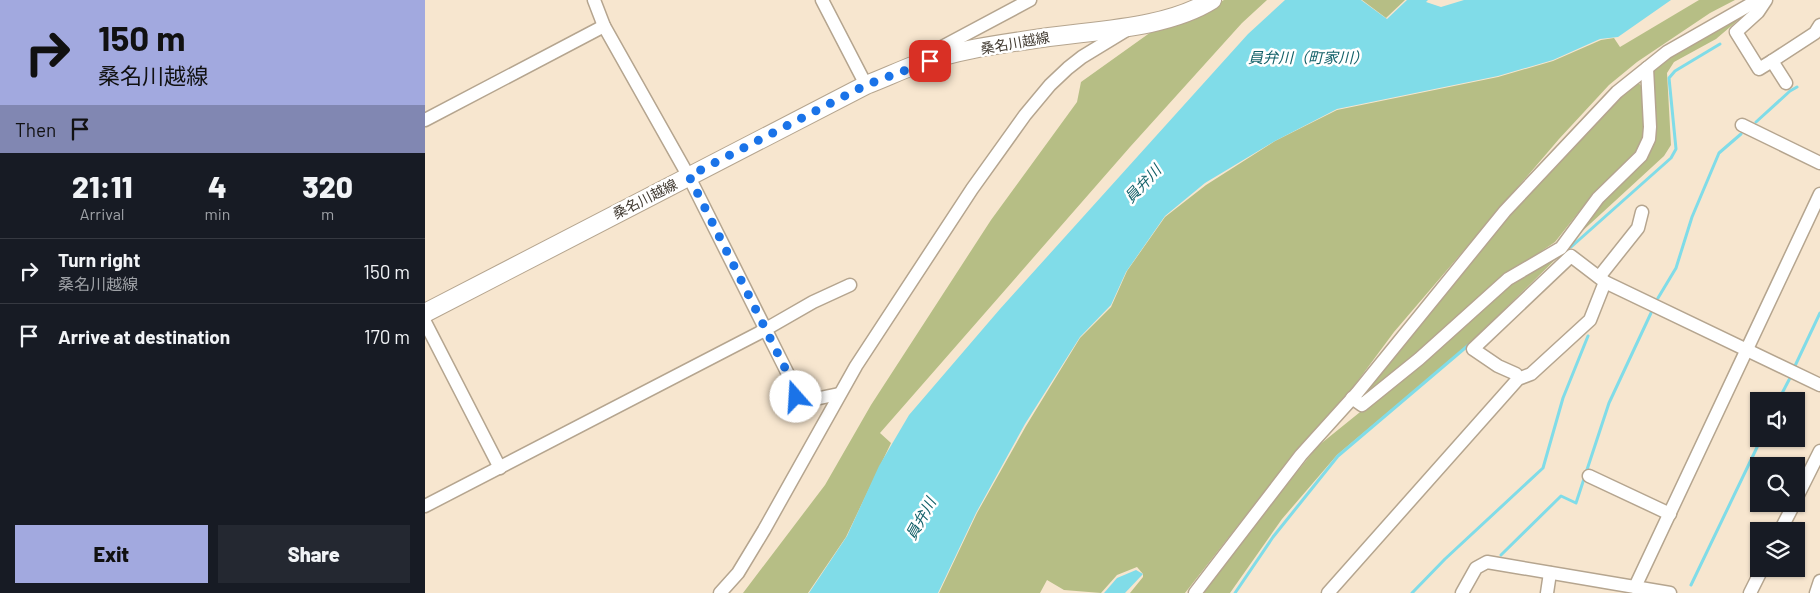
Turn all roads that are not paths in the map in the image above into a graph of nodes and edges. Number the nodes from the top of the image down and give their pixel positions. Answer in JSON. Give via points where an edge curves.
{"nodes":[{"id":1,"x":595,"y":0,"type":"edge"},
{"id":2,"x":822,"y":0,"type":"edge"},
{"id":3,"x":1030,"y":0,"type":"edge"},
{"id":4,"x":1211,"y":0,"type":"edge"},
{"id":5,"x":1758,"y":0,"type":"edge"},
{"id":6,"x":1766,"y":0,"type":"edge"},
{"id":7,"x":1135,"y":25,"type":"junction"},
{"id":8,"x":1820,"y":25,"type":"edge"},
{"id":9,"x":604,"y":26,"type":"junction"},
{"id":10,"x":1772,"y":61,"type":"junction"},
{"id":11,"x":917,"y":65,"type":"junction"},
{"id":12,"x":1647,"y":68,"type":"junction"},
{"id":13,"x":1786,"y":83,"type":"dead end"},
{"id":14,"x":866,"y":85,"type":"junction"},
{"id":15,"x":425,"y":120,"type":"edge"},
{"id":16,"x":1743,"y":125,"type":"dead end"},
{"id":17,"x":1820,"y":163,"type":"edge"},
{"id":18,"x":689,"y":176,"type":"junction"},
{"id":19,"x":1820,"y":194,"type":"edge"},
{"id":20,"x":1642,"y":212,"type":"dead end"},
{"id":21,"x":1566,"y":252,"type":"junction"},
{"id":22,"x":1602,"y":280,"type":"junction"},
{"id":23,"x":850,"y":285,"type":"dead end"},
{"id":24,"x":425,"y":313,"type":"edge"},
{"id":25,"x":425,"y":322,"type":"edge"},
{"id":26,"x":766,"y":328,"type":"junction"},
{"id":27,"x":1746,"y":351,"type":"junction"},
{"id":28,"x":1518,"y":379,"type":"junction"},
{"id":29,"x":1820,"y":385,"type":"edge"},
{"id":30,"x":839,"y":394,"type":"junction"},
{"id":31,"x":1352,"y":398,"type":"junction"},
{"id":32,"x":1820,"y":451,"type":"edge"},
{"id":33,"x":500,"y":468,"type":"junction"},
{"id":34,"x":1589,"y":476,"type":"dead end"},
{"id":35,"x":1805,"y":481,"type":"edge"},
{"id":36,"x":425,"y":506,"type":"edge"},
{"id":37,"x":1669,"y":514,"type":"junction"},
{"id":38,"x":1550,"y":573,"type":"junction"},
{"id":39,"x":1758,"y":577,"type":"edge"},
{"id":40,"x":1820,"y":581,"type":"edge"},
{"id":41,"x":1635,"y":587,"type":"junction"},
{"id":42,"x":1199,"y":591,"type":"edge"},
{"id":43,"x":720,"y":593,"type":"edge"},
{"id":44,"x":1328,"y":593,"type":"edge"},
{"id":45,"x":1462,"y":593,"type":"edge"},
{"id":46,"x":1547,"y":593,"type":"edge"},
{"id":47,"x":1670,"y":593,"type":"edge"},
{"id":48,"x":1750,"y":593,"type":"edge"},
{"id":49,"x":1816,"y":593,"type":"edge"}],
"edges":[{"from":1,"to":9,"type":"street"},
{"from":2,"to":14,"type":"street"},
{"from":3,"to":11,"type":"street","via":[[940,48]]},
{"from":4,"to":7,"type":"main road","name":"桑名川越線","via":[[1200,7]]},
{"from":5,"to":12,"type":"street","via":[[1667,52]]},
{"from":6,"to":10,"type":"street","via":[[1736,32],[1759,69]]},
{"from":7,"to":11,"type":"main road","name":"桑名川越線","via":[[1031,39],[957,53]]},
{"from":7,"to":30,"type":"street","via":[[1082,58],[1050,85],[1025,115],[972,189]]},
{"from":8,"to":10,"type":"street","via":[[1815,33]]},
{"from":9,"to":15,"type":"street"},
{"from":9,"to":18,"type":"street"},
{"from":10,"to":13,"type":"street"},
{"from":11,"to":14,"type":"main road","name":"桑名川越線"},
{"from":12,"to":21,"type":"street","via":[[1649,139],[1641,156],[1598,198]]},
{"from":12,"to":31,"type":"street","via":[[1617,92],[1505,211]]},
{"from":14,"to":18,"type":"main road","name":"桑名川越線"},
{"from":16,"to":17,"type":"street"},
{"from":18,"to":24,"type":"main road","name":"桑名川越線"},
{"from":18,"to":26,"type":"street"},
{"from":19,"to":27,"type":"street"},
{"from":20,"to":22,"type":"street","via":[[1638,228]]},
{"from":21,"to":22,"type":"street"},
{"from":21,"to":28,"type":"street","via":[[1473,348],[1516,374]]},
{"from":21,"to":31,"type":"street","via":[[1508,279],[1419,359],[1361,405]]},
{"from":22,"to":27,"type":"street"},
{"from":22,"to":28,"type":"street","via":[[1590,320],[1531,374]]},
{"from":23,"to":26,"type":"street"},
{"from":25,"to":33,"type":"street"},
{"from":26,"to":30,"type":"street","via":[[795,388],[796,397]]},
{"from":26,"to":33,"type":"street"},
{"from":27,"to":29,"type":"street"},
{"from":27,"to":37,"type":"street"},
{"from":28,"to":44,"type":"street"},
{"from":30,"to":43,"type":"street","via":[[764,530],[738,573]]},
{"from":31,"to":42,"type":"street","via":[[1301,455]]},
{"from":32,"to":35,"type":"street"},
{"from":33,"to":36,"type":"street"},
{"from":34,"to":37,"type":"street"},
{"from":37,"to":41,"type":"street"},
{"from":38,"to":41,"type":"street"},
{"from":38,"to":45,"type":"street","via":[[1482,563]]},
{"from":38,"to":46,"type":"street"},
{"from":39,"to":48,"type":"street"},
{"from":40,"to":49,"type":"street"},
{"from":41,"to":47,"type":"street"}]}
